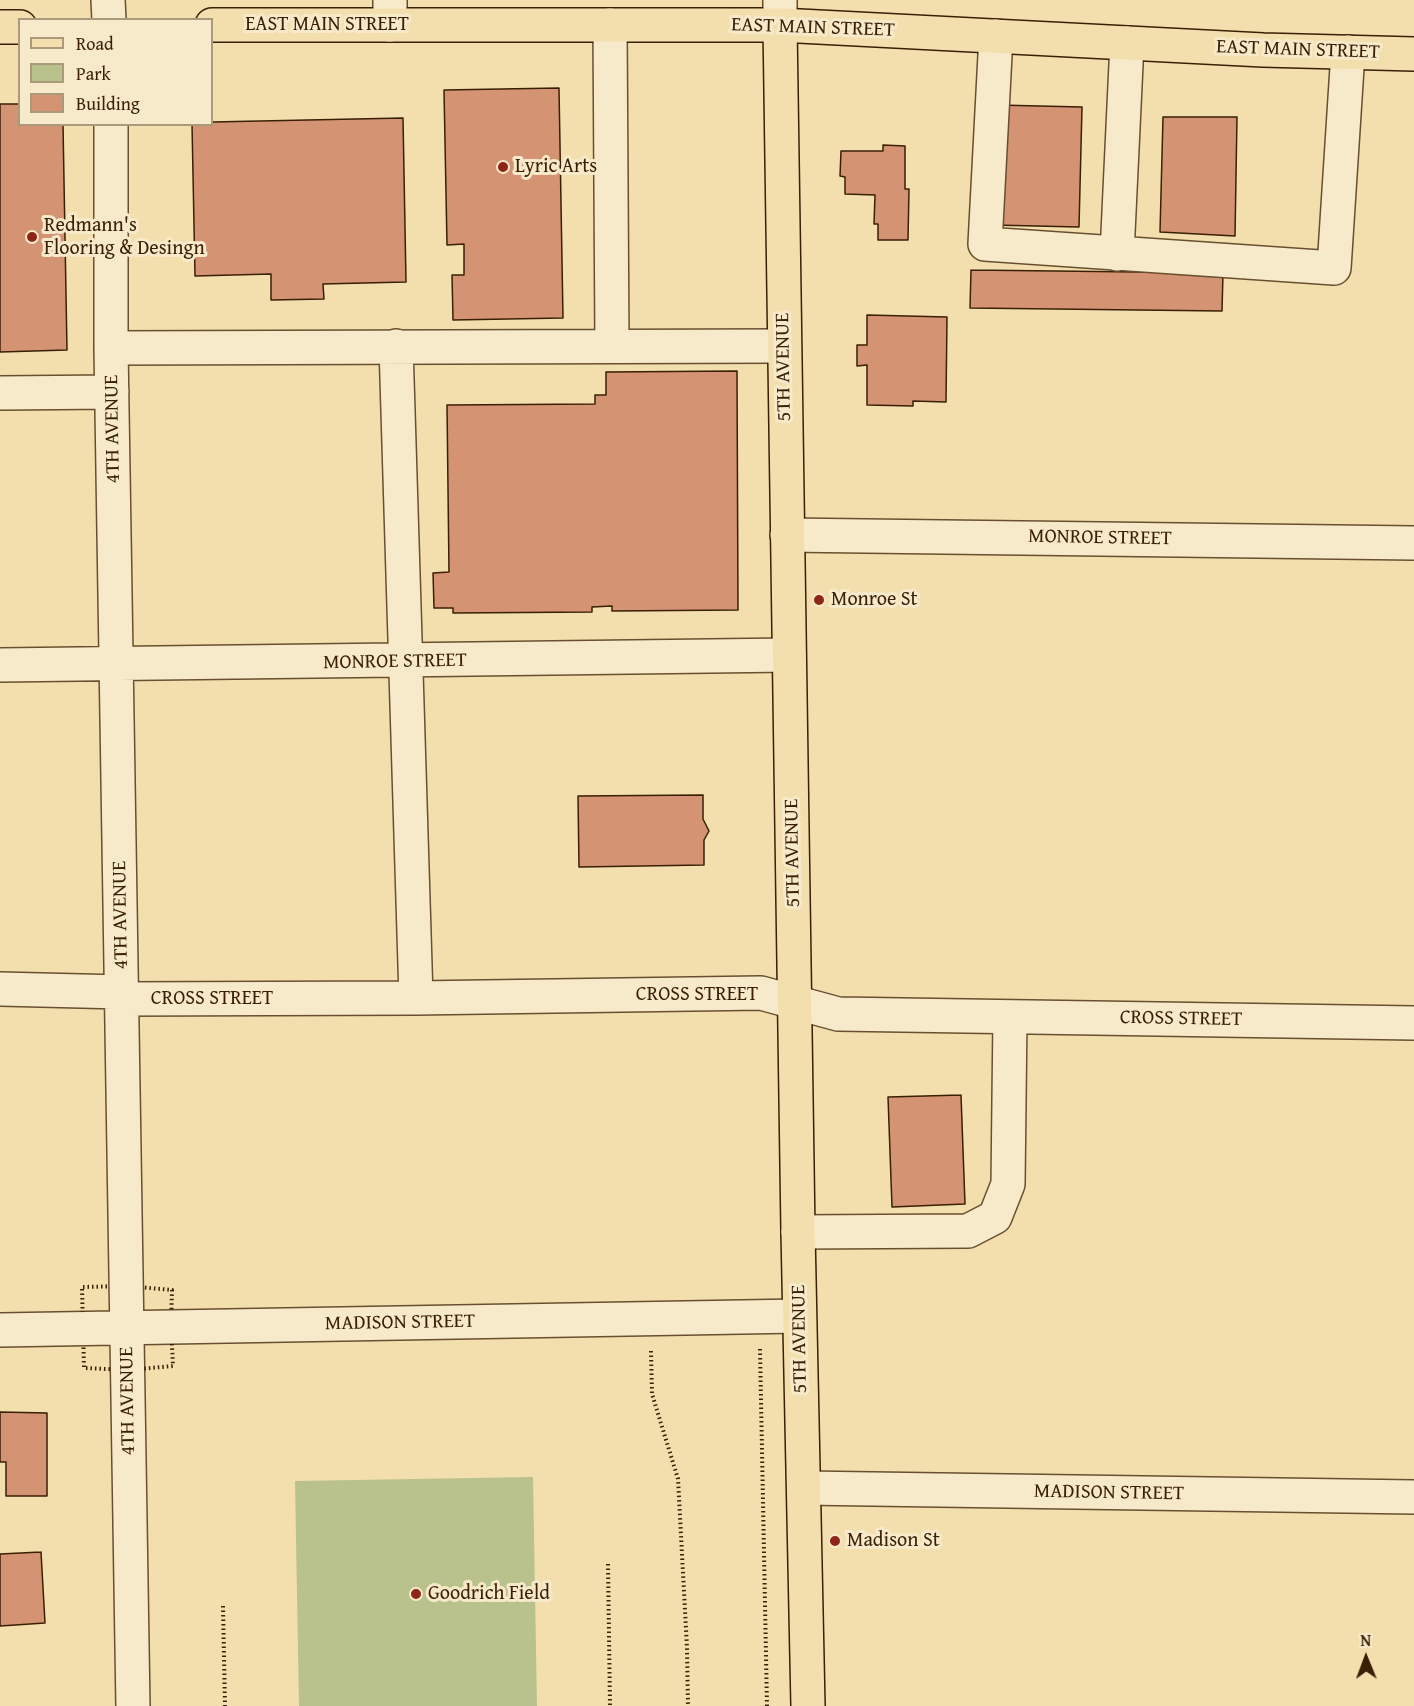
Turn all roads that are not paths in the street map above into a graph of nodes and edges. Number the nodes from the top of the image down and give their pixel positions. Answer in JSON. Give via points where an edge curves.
{"nodes":[{"id":1,"x":108,"y":0,"type":"edge"},
{"id":2,"x":780,"y":12,"type":"edge"},
{"id":3,"x":390,"y":13,"type":"edge"},
{"id":4,"x":109,"y":18,"type":"edge"},
{"id":5,"x":213,"y":25,"type":"edge"},
{"id":6,"x":610,"y":25,"type":"junction"},
{"id":7,"x":0,"y":27,"type":"edge"},
{"id":8,"x":18,"y":27,"type":"edge"},
{"id":9,"x":996,"y":36,"type":"junction"},
{"id":10,"x":1127,"y":43,"type":"junction"},
{"id":11,"x":1348,"y":52,"type":"junction"},
{"id":12,"x":1414,"y":54,"type":"edge"},
{"id":13,"x":111,"y":126,"type":"edge"},
{"id":14,"x":1117,"y":254,"type":"junction"},
{"id":15,"x":396,"y":346,"type":"junction"},
{"id":16,"x":612,"y":346,"type":"junction"},
{"id":17,"x":783,"y":346,"type":"junction"},
{"id":18,"x":111,"y":348,"type":"junction"},
{"id":19,"x":112,"y":392,"type":"junction"},
{"id":20,"x":0,"y":393,"type":"edge"},
{"id":21,"x":787,"y":535,"type":"junction"},
{"id":22,"x":1414,"y":543,"type":"edge"},
{"id":23,"x":789,"y":655,"type":"junction"},
{"id":24,"x":404,"y":662,"type":"junction"},
{"id":25,"x":116,"y":664,"type":"junction"},
{"id":26,"x":0,"y":665,"type":"edge"},
{"id":27,"x":0,"y":990,"type":"edge"},
{"id":28,"x":122,"y":995,"type":"junction"},
{"id":29,"x":416,"y":998,"type":"junction"},
{"id":30,"x":795,"y":1002,"type":"junction"},
{"id":31,"x":1010,"y":1017,"type":"junction"},
{"id":32,"x":1414,"y":1023,"type":"edge"},
{"id":33,"x":798,"y":1232,"type":"junction"},
{"id":34,"x":800,"y":1316,"type":"junction"},
{"id":35,"x":127,"y":1327,"type":"junction"},
{"id":36,"x":0,"y":1330,"type":"edge"},
{"id":37,"x":804,"y":1488,"type":"junction"},
{"id":38,"x":1414,"y":1497,"type":"edge"},
{"id":39,"x":133,"y":1706,"type":"edge"},
{"id":40,"x":808,"y":1706,"type":"edge"}],
"edges":[{"from":1,"to":4,"type":"street"},
{"from":2,"to":6,"type":"main road","name":"EAST MAIN STREET"},
{"from":2,"to":9,"type":"main road","name":"EAST MAIN STREET"},
{"from":2,"to":17,"type":"main road","name":"5TH AVENUE"},
{"from":3,"to":5,"type":"main road","name":"EAST MAIN STREET"},
{"from":3,"to":6,"type":"main road","name":"EAST MAIN STREET"},
{"from":6,"to":16,"type":"street"},
{"from":7,"to":8,"type":"main road"},
{"from":9,"to":10,"type":"main road","name":"EAST MAIN STREET"},
{"from":9,"to":14,"type":"street","via":[[985,244]]},
{"from":10,"to":11,"type":"main road","name":"EAST MAIN STREET"},
{"from":10,"to":14,"type":"street"},
{"from":11,"to":12,"type":"main road","name":"EAST MAIN STREET"},
{"from":11,"to":14,"type":"street","via":[[1334,268]]},
{"from":13,"to":18,"type":"street","name":"4TH AVENUE"},
{"from":15,"to":16,"type":"street"},
{"from":15,"to":18,"type":"street"},
{"from":15,"to":24,"type":"street"},
{"from":16,"to":17,"type":"street"},
{"from":17,"to":21,"type":"main road","name":"5TH AVENUE"},
{"from":18,"to":19,"type":"street","name":"4TH AVENUE"},
{"from":19,"to":20,"type":"street"},
{"from":19,"to":25,"type":"street","name":"4TH AVENUE"},
{"from":21,"to":22,"type":"street","name":"MONROE STREET"},
{"from":21,"to":23,"type":"main road","name":"5TH AVENUE"},
{"from":23,"to":24,"type":"street","name":"MONROE STREET"},
{"from":23,"to":30,"type":"main road","name":"5TH AVENUE"},
{"from":24,"to":25,"type":"street","name":"MONROE STREET"},
{"from":24,"to":29,"type":"street"},
{"from":25,"to":26,"type":"street","name":"MONROE STREET"},
{"from":25,"to":28,"type":"street","name":"4TH AVENUE"},
{"from":27,"to":28,"type":"street","name":"CROSS STREET"},
{"from":28,"to":29,"type":"street","name":"CROSS STREET"},
{"from":28,"to":35,"type":"street","name":"4TH AVENUE"},
{"from":29,"to":30,"type":"street","name":"CROSS STREET","via":[[761,993]]},
{"from":30,"to":31,"type":"street","name":"CROSS STREET","via":[[838,1014]]},
{"from":30,"to":33,"type":"main road","name":"5TH AVENUE"},
{"from":31,"to":32,"type":"street","name":"CROSS STREET"},
{"from":31,"to":33,"type":"street","via":[[1008,1184],[995,1217],[968,1231]]},
{"from":33,"to":34,"type":"main road","name":"5TH AVENUE"},
{"from":34,"to":35,"type":"street","name":"MADISON STREET"},
{"from":34,"to":37,"type":"main road","name":"5TH AVENUE"},
{"from":35,"to":36,"type":"street","name":"MADISON STREET"},
{"from":35,"to":39,"type":"street","name":"4TH AVENUE"},
{"from":37,"to":38,"type":"street","name":"MADISON STREET"},
{"from":37,"to":40,"type":"main road","name":"5TH AVENUE"}]}
